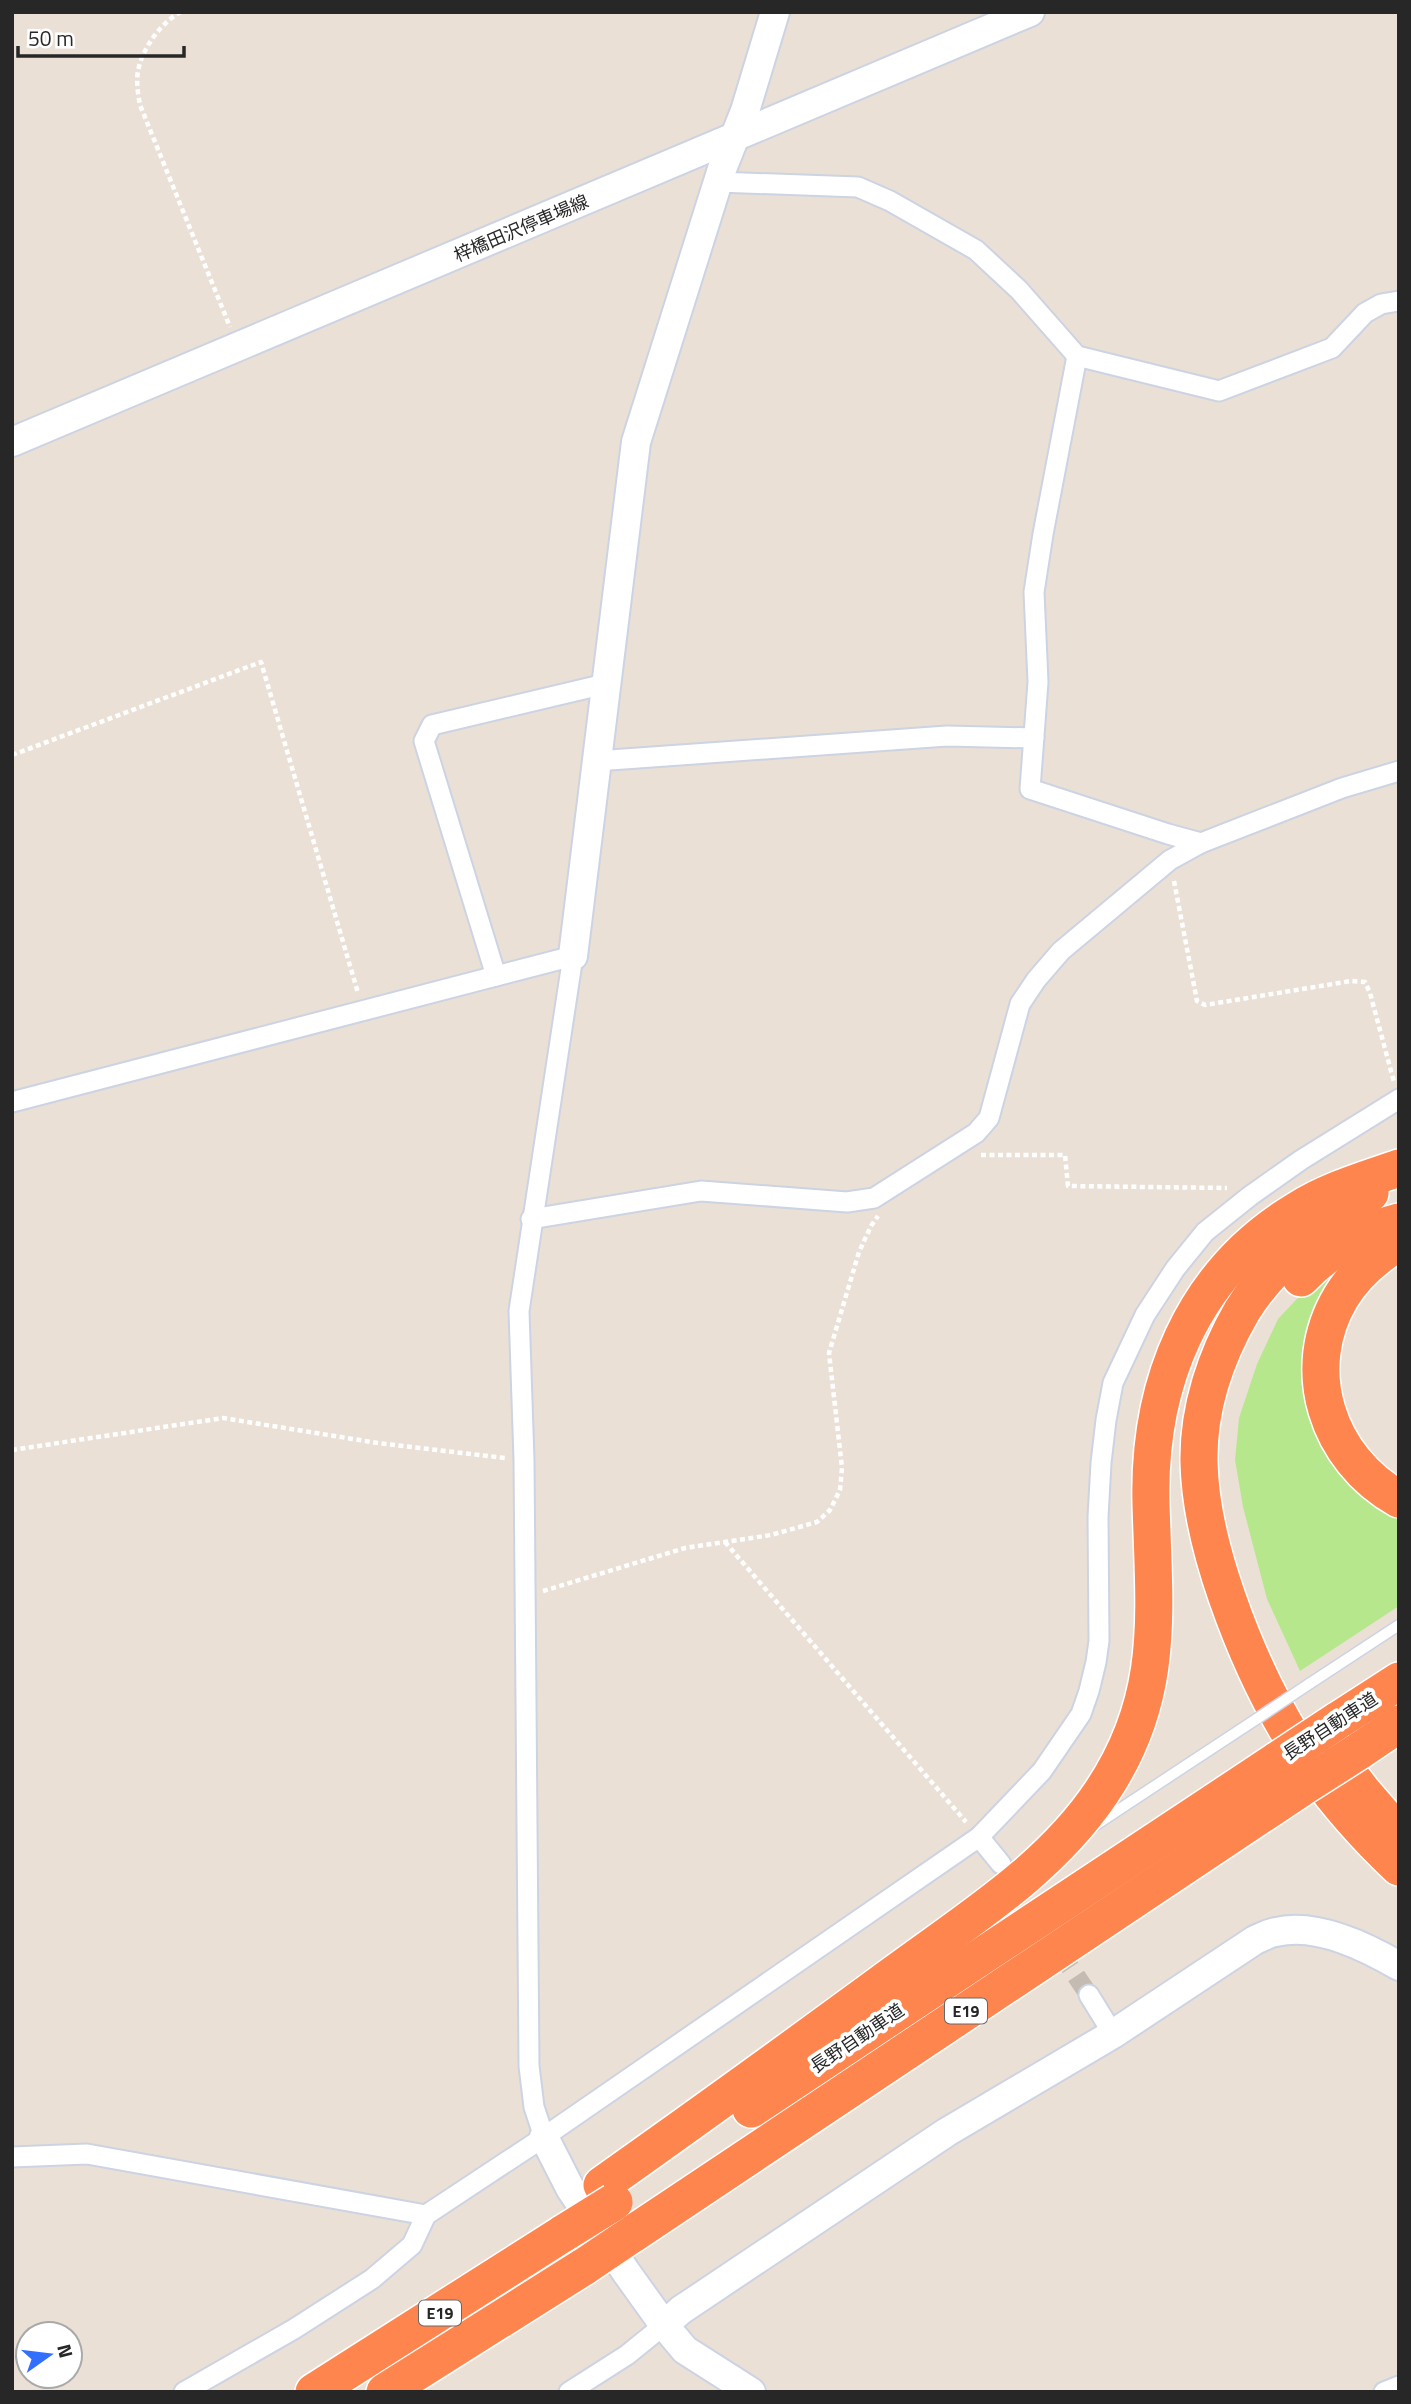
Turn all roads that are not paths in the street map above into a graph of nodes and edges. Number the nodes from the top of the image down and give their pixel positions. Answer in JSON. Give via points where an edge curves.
{"nodes":[{"id":1,"x":775,"y":12,"type":"edge"},
{"id":2,"x":1030,"y":12,"type":"edge"},
{"id":3,"x":734,"y":138,"type":"junction"},
{"id":4,"x":718,"y":182,"type":"junction"},
{"id":5,"x":1399,"y":301,"type":"edge"},
{"id":6,"x":1077,"y":355,"type":"junction"},
{"id":7,"x":12,"y":442,"type":"edge"},
{"id":8,"x":605,"y":684,"type":"junction"},
{"id":9,"x":1034,"y":738,"type":"junction"},
{"id":10,"x":596,"y":761,"type":"junction"},
{"id":11,"x":1399,"y":771,"type":"edge"},
{"id":12,"x":1201,"y":843,"type":"junction"},
{"id":13,"x":573,"y":956,"type":"junction"},
{"id":14,"x":496,"y":976,"type":"junction"},
{"id":15,"x":1397,"y":1092,"type":"edge"},
{"id":16,"x":12,"y":1102,"type":"edge"},
{"id":17,"x":1399,"y":1168,"type":"edge"},
{"id":18,"x":1399,"y":1176,"type":"edge"},
{"id":19,"x":531,"y":1219,"type":"junction"},
{"id":20,"x":1399,"y":1222,"type":"edge"},
{"id":21,"x":1399,"y":1242,"type":"edge"},
{"id":22,"x":1399,"y":1499,"type":"edge"},
{"id":23,"x":1399,"y":1625,"type":"edge"},
{"id":24,"x":1399,"y":1681,"type":"edge"},
{"id":25,"x":1399,"y":1724,"type":"edge"},
{"id":26,"x":1376,"y":1755,"type":"edge"},
{"id":27,"x":1399,"y":1833,"type":"edge"},
{"id":28,"x":979,"y":1837,"type":"junction"},
{"id":29,"x":1064,"y":1839,"type":"junction"},
{"id":30,"x":1001,"y":1864,"type":"tunnel mouth"},
{"id":31,"x":1399,"y":1867,"type":"edge"},
{"id":32,"x":1399,"y":1966,"type":"edge"},
{"id":33,"x":1089,"y":1995,"type":"tunnel mouth"},
{"id":34,"x":1113,"y":2034,"type":"junction"},
{"id":35,"x":544,"y":2137,"type":"junction"},
{"id":36,"x":12,"y":2157,"type":"edge"},
{"id":37,"x":608,"y":2194,"type":"junction"},
{"id":38,"x":426,"y":2214,"type":"junction"},
{"id":39,"x":664,"y":2325,"type":"junction"},
{"id":40,"x":1399,"y":2386,"type":"edge"},
{"id":41,"x":184,"y":2392,"type":"edge"},
{"id":42,"x":314,"y":2392,"type":"edge"},
{"id":43,"x":385,"y":2392,"type":"edge"},
{"id":44,"x":569,"y":2392,"type":"edge"},
{"id":45,"x":751,"y":2392,"type":"edge"},
{"id":46,"x":1384,"y":2392,"type":"edge"}],
"edges":[{"from":1,"to":3,"type":"street"},
{"from":2,"to":3,"type":"street","name":"梓橋田沢停車場線"},
{"from":3,"to":4,"type":"street"},
{"from":3,"to":7,"type":"street","name":"梓橋田沢停車場線"},
{"from":4,"to":6,"type":"street","via":[[858,187],[890,201],[976,250]]},
{"from":4,"to":8,"type":"street","via":[[636,442]]},
{"from":5,"to":6,"type":"street","via":[[1365,313],[1332,348],[1219,391]]},
{"from":6,"to":9,"type":"street","via":[[1034,592],[1038,682]]},
{"from":8,"to":10,"type":"street"},
{"from":8,"to":14,"type":"street","via":[[432,725],[425,741]]},
{"from":9,"to":10,"type":"street","via":[[947,736]]},
{"from":9,"to":12,"type":"street","via":[[1030,789]]},
{"from":10,"to":13,"type":"street"},
{"from":11,"to":12,"type":"street","via":[[1342,788]]},
{"from":12,"to":19,"type":"street","via":[[1170,860],[1061,951],[1020,1004],[989,1118],[976,1133],[896,1186],[874,1198],[847,1202],[701,1191]]},
{"from":13,"to":14,"type":"street"},
{"from":13,"to":19,"type":"street"},
{"from":14,"to":16,"type":"street"},
{"from":15,"to":28,"type":"street","via":[[1205,1232],[1145,1315],[1113,1383],[1101,1462],[1099,1641],[1089,1691],[1080,1714],[1042,1771]]},
{"from":17,"to":29,"type":"highway","via":[[1317,1199],[1275,1225],[1223,1273],[1183,1334],[1160,1401],[1152,1457],[1155,1621],[1146,1692],[1121,1761]]},
{"from":18,"to":31,"type":"highway","via":[[1313,1234],[1257,1289],[1213,1374],[1200,1432],[1199,1464],[1218,1572],[1268,1697],[1339,1806]]},
{"from":19,"to":35,"type":"street","via":[[519,1311],[529,2066],[534,2107]]},
{"from":20,"to":27,"type":"highway","via":[[1335,1249],[1285,1294],[1264,1322],[1238,1374],[1224,1440],[1228,1513],[1270,1648],[1322,1739]]},
{"from":21,"to":22,"type":"highway","via":[[1381,1253],[1341,1296],[1324,1342],[1321,1366],[1327,1411],[1346,1453],[1360,1471]]},
{"from":23,"to":29,"type":"lane","bridge":true,"via":[[1097,1825]]},
{"from":24,"to":37,"type":"highway","name":"長野自動車道","number":"E19","bridge":true},
{"from":25,"to":26,"type":"highway","name":"長野自動車道","number":"E19"},
{"from":26,"to":43,"type":"highway","name":"長野自動車道","number":"E19","bridge":true,"via":[[1068,1944],[585,2266]]},
{"from":28,"to":30,"type":"street"},
{"from":28,"to":35,"type":"street"},
{"from":29,"to":37,"type":"highway","via":[[974,1915],[744,2085]]},
{"from":32,"to":34,"type":"street","via":[[1356,1942],[1299,1930],[1276,1932],[1255,1940]]},
{"from":33,"to":34,"type":"street"},
{"from":34,"to":39,"type":"street","via":[[947,2133]]},
{"from":35,"to":38,"type":"street"},
{"from":35,"to":39,"type":"street","via":[[569,2188]]},
{"from":36,"to":38,"type":"street","via":[[87,2154]]},
{"from":37,"to":42,"type":"highway","name":"長野自動車道","number":"E19","bridge":true,"via":[[416,2328]]},
{"from":38,"to":41,"type":"street","via":[[412,2245],[372,2279]]},
{"from":39,"to":44,"type":"street"},
{"from":39,"to":45,"type":"street","via":[[685,2350]]},
{"from":40,"to":46,"type":"street"}]}
